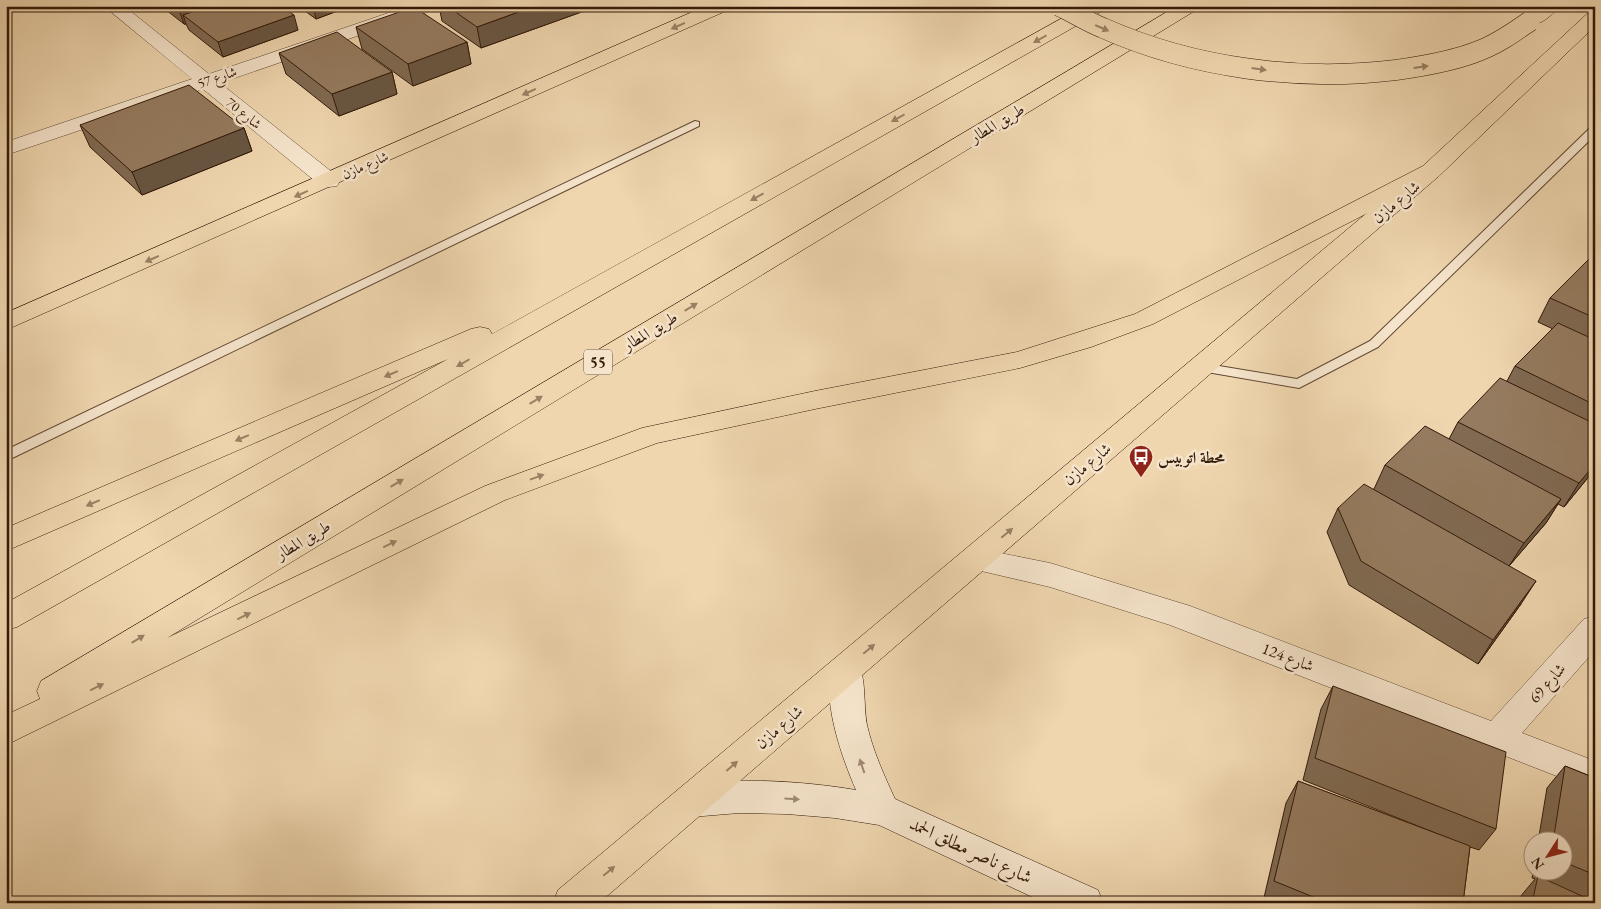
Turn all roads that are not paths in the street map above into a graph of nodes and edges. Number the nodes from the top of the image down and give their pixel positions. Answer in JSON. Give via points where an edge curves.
{"nodes":[{"id":1,"x":112,"y":6,"type":"edge"},
{"id":2,"x":427,"y":6,"type":"edge"},
{"id":3,"x":722,"y":6,"type":"edge"},
{"id":4,"x":1059,"y":6,"type":"edge"},
{"id":5,"x":1098,"y":6,"type":"edge"},
{"id":6,"x":1190,"y":6,"type":"edge"},
{"id":7,"x":1550,"y":6,"type":"edge"},
{"id":8,"x":1595,"y":16,"type":"edge"},
{"id":9,"x":204,"y":82,"type":"junction"},
{"id":10,"x":695,"y":124,"type":"dead end"},
{"id":11,"x":1595,"y":129,"type":"edge"},
{"id":12,"x":6,"y":149,"type":"edge"},
{"id":13,"x":1431,"y":172,"type":"junction"},
{"id":14,"x":329,"y":182,"type":"junction"},
{"id":15,"x":613,"y":278,"type":"junction"},
{"id":16,"x":6,"y":322,"type":"edge"},
{"id":17,"x":1201,"y":367,"type":"junction"},
{"id":18,"x":6,"y":456,"type":"edge"},
{"id":19,"x":6,"y":540,"type":"edge"},
{"id":20,"x":976,"y":559,"type":"junction"},
{"id":21,"x":6,"y":618,"type":"edge"},
{"id":22,"x":1595,"y":628,"type":"edge"},
{"id":23,"x":846,"y":669,"type":"junction"},
{"id":24,"x":6,"y":718,"type":"edge"},
{"id":25,"x":6,"y":731,"type":"edge"},
{"id":26,"x":1498,"y":737,"type":"junction"},
{"id":27,"x":1595,"y":776,"type":"edge"},
{"id":28,"x":691,"y":801,"type":"junction"},
{"id":29,"x":883,"y":810,"type":"junction"},
{"id":30,"x":571,"y":903,"type":"edge"},
{"id":31,"x":1085,"y":903,"type":"edge"}],
"edges":[{"from":1,"to":9,"type":"street","name":"شارع 70"},
{"from":2,"to":9,"type":"street","name":"شارع 57"},
{"from":3,"to":14,"type":"main road","name":"شارع مازن","one_way":true},
{"from":4,"to":7,"type":"main road","one_way":true,"bridge":true,"via":[[1124,38],[1172,52],[1224,64],[1334,74],[1386,72],[1433,65],[1473,54],[1503,39]]},
{"from":5,"to":15,"type":"main road","one_way":true},
{"from":24,"to":6,"type":"main road","name":"طريق المطار","number":"55","one_way":true},
{"from":8,"to":13,"type":"main road","name":"شارع مازن"},
{"from":9,"to":12,"type":"street","name":"شارع 57"},
{"from":9,"to":14,"type":"street","name":"شارع 70"},
{"from":10,"to":18,"type":"lane"},
{"from":11,"to":17,"type":"lane","via":[[1374,344],[1299,384]]},
{"from":13,"to":17,"type":"main road","name":"شارع مازن"},
{"from":25,"to":13,"type":"main road","one_way":true,"via":[[495,493],[652,435],[1020,360],[1082,341],[1144,319]]},
{"from":14,"to":16,"type":"main road","name":"شارع مازن","one_way":true},
{"from":15,"to":19,"type":"main road","one_way":true},
{"from":15,"to":21,"type":"main road","one_way":true},
{"from":20,"to":17,"type":"main road","name":"شارع مازن","one_way":true},
{"from":23,"to":20,"type":"main road","name":"شارع مازن","one_way":true},
{"from":20,"to":26,"type":"street","name":"شارع 124","via":[[1050,575],[1178,615]]},
{"from":22,"to":26,"type":"street","name":"شارع 69"},
{"from":28,"to":23,"type":"main road","name":"شارع مازن","one_way":true},
{"from":29,"to":23,"type":"street","one_way":true,"via":[[852,738],[846,703]]},
{"from":26,"to":27,"type":"street","name":"شارع 124"},
{"from":28,"to":29,"type":"street","name":"شارع ناصر مطلق الحمد","one_way":true,"via":[[787,798]]},
{"from":30,"to":28,"type":"main road","name":"شارع مازن","one_way":true},
{"from":29,"to":31,"type":"street","name":"شارع ناصر مطلق الحمد"}]}
